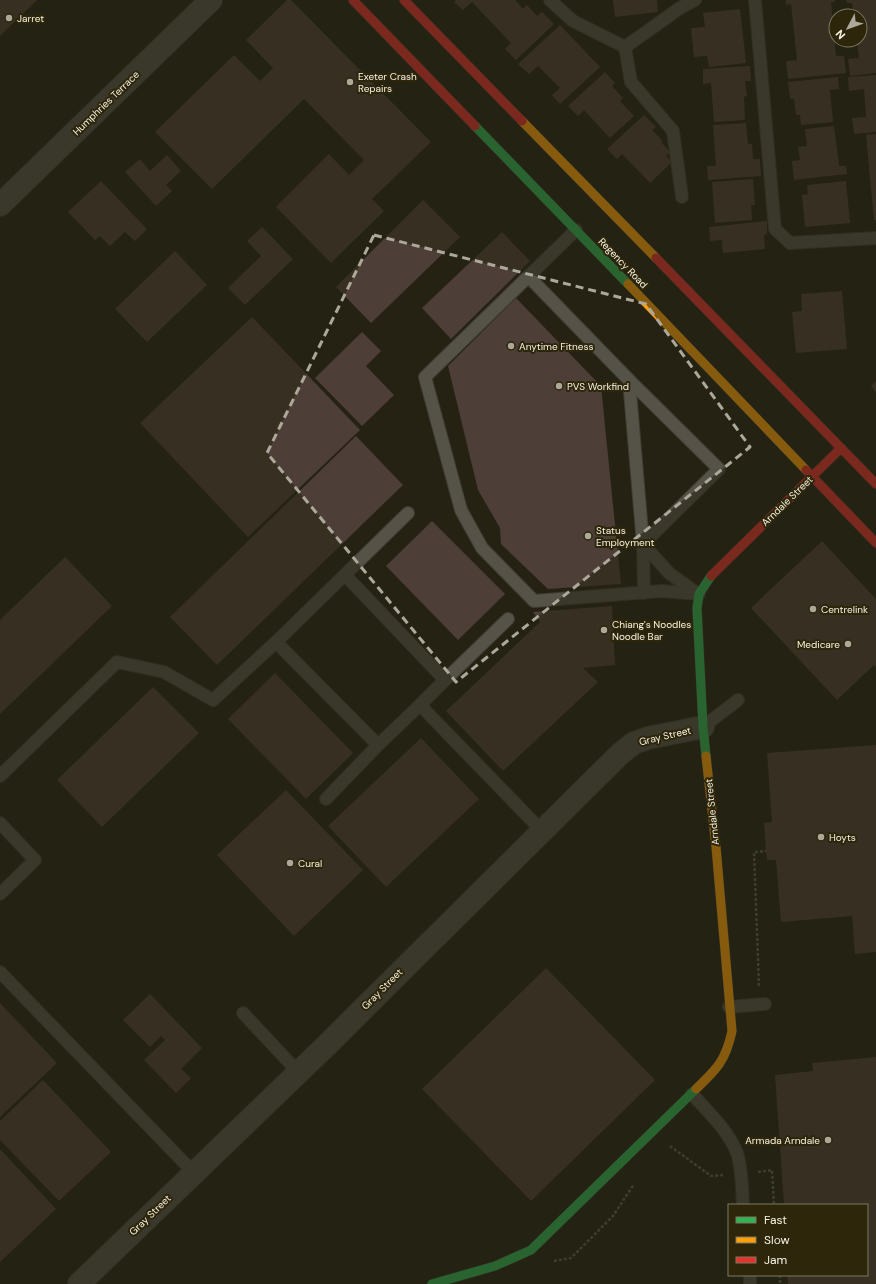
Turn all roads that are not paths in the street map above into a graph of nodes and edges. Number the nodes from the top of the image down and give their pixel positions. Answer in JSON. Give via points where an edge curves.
{"nodes":[{"id":1,"x":211,"y":0,"type":"edge"},
{"id":2,"x":353,"y":0,"type":"edge"},
{"id":3,"x":404,"y":0,"type":"edge"},
{"id":4,"x":550,"y":0,"type":"edge"},
{"id":5,"x":694,"y":0,"type":"edge"},
{"id":6,"x":755,"y":0,"type":"edge"},
{"id":7,"x":625,"y":47,"type":"junction"},
{"id":8,"x":682,"y":196,"type":"dead end"},
{"id":9,"x":0,"y":206,"type":"edge"},
{"id":10,"x":576,"y":230,"type":"junction"},
{"id":11,"x":876,"y":238,"type":"edge"},
{"id":12,"x":528,"y":276,"type":"junction"},
{"id":13,"x":629,"y":380,"type":"junction"},
{"id":14,"x":842,"y":448,"type":"junction"},
{"id":15,"x":812,"y":477,"type":"junction"},
{"id":16,"x":876,"y":484,"type":"edge"},
{"id":17,"x":408,"y":513,"type":"dead end"},
{"id":18,"x":876,"y":543,"type":"edge"},
{"id":19,"x":643,"y":544,"type":"junction"},
{"id":20,"x":345,"y":575,"type":"junction"},
{"id":21,"x":644,"y":592,"type":"junction"},
{"id":22,"x":699,"y":594,"type":"junction"},
{"id":23,"x":508,"y":619,"type":"dead end"},
{"id":24,"x":276,"y":642,"type":"junction"},
{"id":25,"x":445,"y":680,"type":"junction"},
{"id":26,"x":738,"y":700,"type":"dead end"},
{"id":27,"x":420,"y":705,"type":"junction"},
{"id":28,"x":703,"y":727,"type":"junction"},
{"id":29,"x":378,"y":745,"type":"junction"},
{"id":30,"x":0,"y":776,"type":"edge"},
{"id":31,"x":326,"y":799,"type":"dead end"},
{"id":32,"x":0,"y":823,"type":"edge"},
{"id":33,"x":542,"y":831,"type":"junction"},
{"id":34,"x":0,"y":894,"type":"edge"},
{"id":35,"x":0,"y":972,"type":"edge"},
{"id":36,"x":762,"y":1004,"type":"road end"},
{"id":37,"x":729,"y":1007,"type":"junction"},
{"id":38,"x":242,"y":1013,"type":"dead end"},
{"id":39,"x":298,"y":1072,"type":"junction"},
{"id":40,"x":692,"y":1094,"type":"junction"},
{"id":41,"x":194,"y":1172,"type":"junction"},
{"id":42,"x":744,"y":1204,"type":"edge"},
{"id":43,"x":79,"y":1284,"type":"edge"},
{"id":44,"x":432,"y":1284,"type":"edge"}],
"edges":[{"from":1,"to":9,"type":"street","name":"Humphries Terrace"},
{"from":2,"to":10,"type":"main road","name":"Regency Road"},
{"from":3,"to":14,"type":"main road"},
{"from":4,"to":7,"type":"lane","via":[[573,21]]},
{"from":5,"to":7,"type":"lane"},
{"from":6,"to":11,"type":"lane","via":[[775,229],[790,243]]},
{"from":7,"to":8,"type":"lane","via":[[631,82],[673,131]]},
{"from":10,"to":12,"type":"lane"},
{"from":10,"to":15,"type":"main road","name":"Regency Road"},
{"from":12,"to":13,"type":"lane"},
{"from":12,"to":21,"type":"lane","via":[[425,377],[461,510],[482,548],[534,601]]},
{"from":13,"to":19,"type":"lane"},
{"from":13,"to":19,"type":"lane","via":[[719,469]]},
{"from":14,"to":15,"type":"main road","name":"Arndale Street"},
{"from":14,"to":16,"type":"main road"},
{"from":15,"to":18,"type":"main road","name":"Regency Road"},
{"from":15,"to":22,"type":"main road","name":"Arndale Street","via":[[710,577]]},
{"from":17,"to":20,"type":"lane"},
{"from":19,"to":21,"type":"lane"},
{"from":19,"to":22,"type":"lane","via":[[669,573]]},
{"from":20,"to":24,"type":"lane"},
{"from":20,"to":25,"type":"lane"},
{"from":21,"to":22,"type":"lane","via":[[662,590]]},
{"from":22,"to":28,"type":"main road","name":"Arndale Street","via":[[697,608]]},
{"from":23,"to":25,"type":"lane"},
{"from":24,"to":29,"type":"lane"},
{"from":24,"to":30,"type":"lane","via":[[213,700],[164,672],[117,662]]},
{"from":25,"to":27,"type":"lane"},
{"from":26,"to":28,"type":"lane"},
{"from":27,"to":29,"type":"lane"},
{"from":27,"to":33,"type":"lane"},
{"from":28,"to":33,"type":"street","name":"Gray Street","via":[[634,743]]},
{"from":28,"to":37,"type":"main road","name":"Arndale Street"},
{"from":29,"to":31,"type":"lane"},
{"from":32,"to":34,"type":"lane","via":[[35,860]]},
{"from":33,"to":39,"type":"street","name":"Gray Street"},
{"from":35,"to":41,"type":"lane"},
{"from":36,"to":37,"type":"lane"},
{"from":37,"to":40,"type":"main road","name":"Arndale Street","via":[[732,1031],[725,1056],[714,1072]]},
{"from":38,"to":39,"type":"lane"},
{"from":39,"to":41,"type":"street","name":"Gray Street"},
{"from":40,"to":42,"type":"lane","via":[[717,1122],[737,1153]]},
{"from":40,"to":44,"type":"main road","name":"Arndale Street","via":[[532,1250],[496,1266]]},
{"from":41,"to":43,"type":"street","name":"Gray Street"}]}
